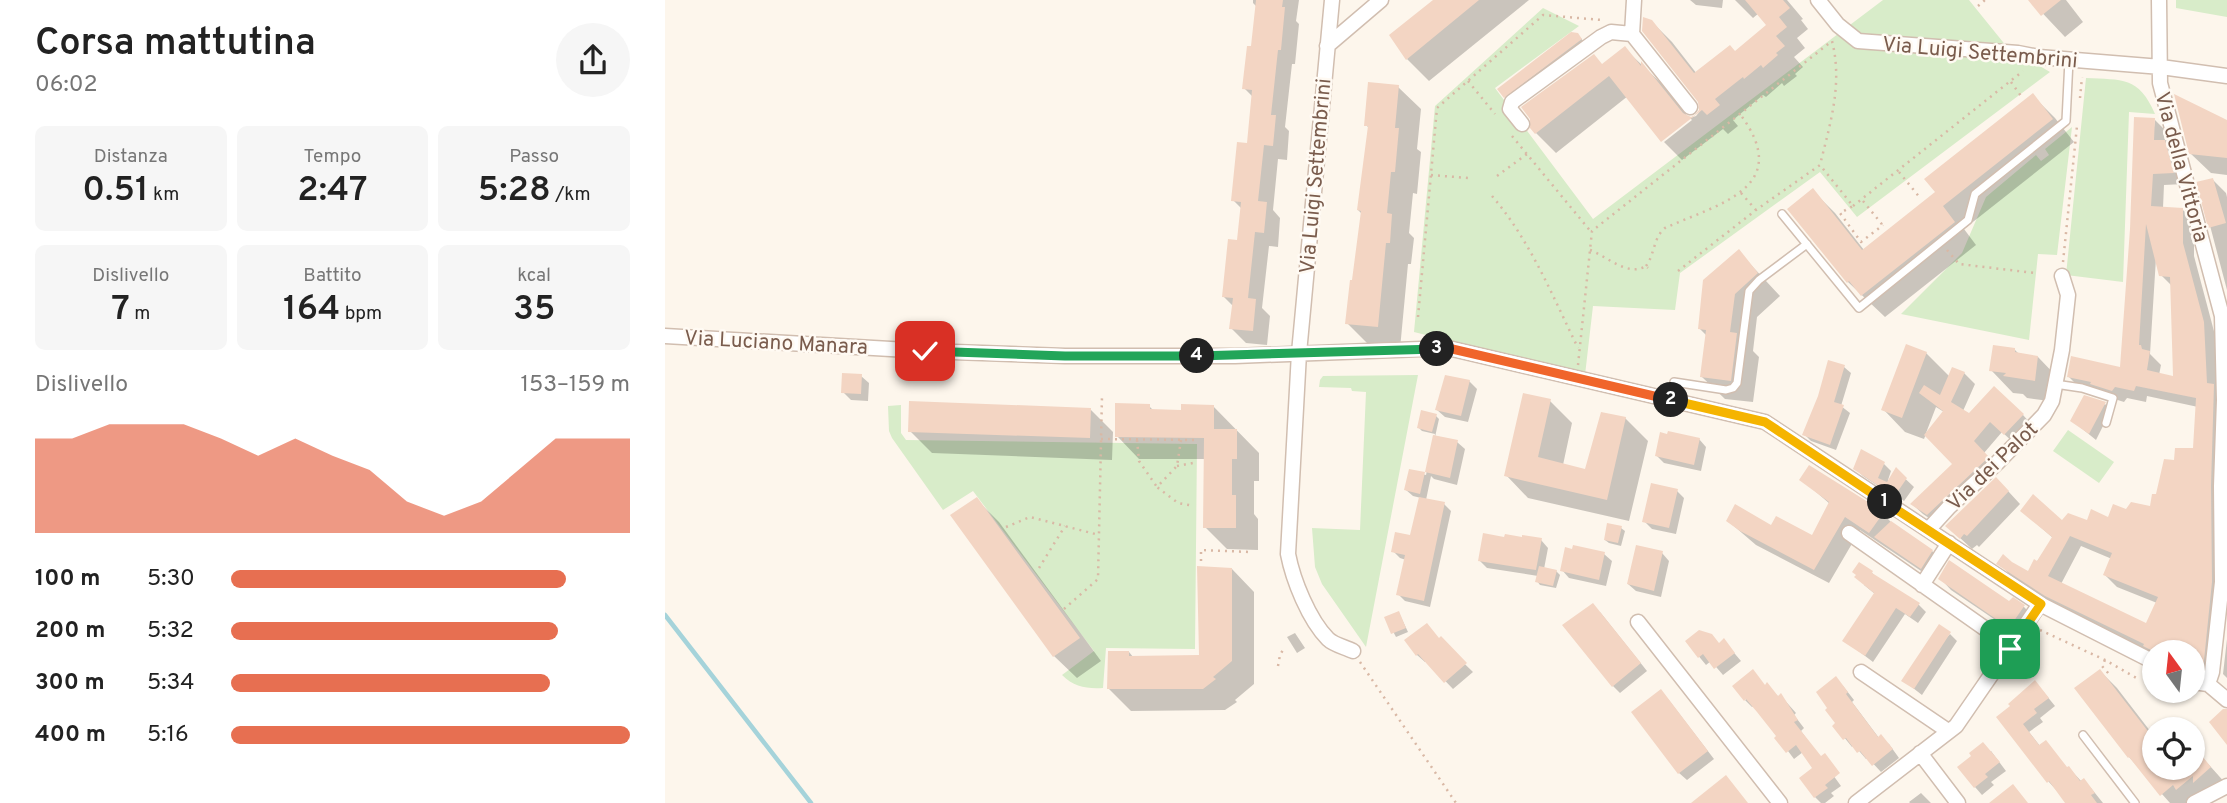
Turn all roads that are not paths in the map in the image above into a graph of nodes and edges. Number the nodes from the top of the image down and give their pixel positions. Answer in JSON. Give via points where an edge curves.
{"nodes":[{"id":1,"x":1332,"y":0,"type":"edge"},
{"id":2,"x":1381,"y":0,"type":"edge"},
{"id":3,"x":1634,"y":0,"type":"edge"},
{"id":4,"x":1818,"y":0,"type":"edge"},
{"id":5,"x":2159,"y":0,"type":"edge"},
{"id":6,"x":1632,"y":34,"type":"junction"},
{"id":7,"x":1327,"y":46,"type":"junction"},
{"id":8,"x":2069,"y":59,"type":"junction"},
{"id":9,"x":2161,"y":67,"type":"junction"},
{"id":10,"x":2227,"y":76,"type":"edge"},
{"id":11,"x":1690,"y":107,"type":"dead end"},
{"id":12,"x":1522,"y":124,"type":"dead end"},
{"id":13,"x":1782,"y":214,"type":"dead end"},
{"id":14,"x":1807,"y":244,"type":"junction"},
{"id":15,"x":2062,"y":276,"type":"road end"},
{"id":16,"x":665,"y":336,"type":"edge"},
{"id":17,"x":1299,"y":353,"type":"junction"},
{"id":18,"x":1674,"y":382,"type":"dead end"},
{"id":19,"x":2055,"y":384,"type":"junction"},
{"id":20,"x":2106,"y":423,"type":"dead end"},
{"id":21,"x":1928,"y":530,"type":"junction"},
{"id":22,"x":1849,"y":533,"type":"dead end"},
{"id":23,"x":1948,"y":544,"type":"junction"},
{"id":24,"x":1922,"y":585,"type":"junction"},
{"id":25,"x":2041,"y":604,"type":"junction"},
{"id":26,"x":1638,"y":622,"type":"dead end"},
{"id":27,"x":1997,"y":637,"type":"dead end"},
{"id":28,"x":1353,"y":651,"type":"road end"},
{"id":29,"x":2142,"y":656,"type":"edge"},
{"id":30,"x":1861,"y":672,"type":"dead end"},
{"id":31,"x":2205,"y":684,"type":"edge"},
{"id":32,"x":2208,"y":684,"type":"junction"},
{"id":33,"x":2227,"y":700,"type":"edge"},
{"id":34,"x":1948,"y":732,"type":"junction"},
{"id":35,"x":2083,"y":735,"type":"dead end"},
{"id":36,"x":1920,"y":753,"type":"junction"},
{"id":37,"x":2227,"y":786,"type":"edge"},
{"id":38,"x":1780,"y":803,"type":"edge"},
{"id":39,"x":1856,"y":803,"type":"edge"},
{"id":40,"x":1958,"y":803,"type":"edge"},
{"id":41,"x":2135,"y":803,"type":"edge"},
{"id":42,"x":2195,"y":803,"type":"edge"}],
"edges":[{"from":1,"to":7,"type":"street","name":"Via Luigi Settembrini"},
{"from":2,"to":7,"type":"street"},
{"from":3,"to":6,"type":"street"},
{"from":4,"to":8,"type":"street","name":"Via Luigi Settembrini","via":[[1858,41]]},
{"from":5,"to":9,"type":"street","name":"Via della Vittoria"},
{"from":6,"to":11,"type":"street"},
{"from":6,"to":12,"type":"street","via":[[1611,32],[1601,37],[1512,102],[1510,108]]},
{"from":7,"to":17,"type":"street","name":"Via Luigi Settembrini"},
{"from":8,"to":9,"type":"street","name":"Via Luigi Settembrini"},
{"from":8,"to":14,"type":"lane","via":[[2066,121],[1975,194],[1968,220],[1859,308]]},
{"from":9,"to":10,"type":"street","name":"Via Luigi Settembrini"},
{"from":9,"to":32,"type":"street","name":"Via della Vittoria","via":[[2160,83],[2223,316],[2222,582]]},
{"from":13,"to":14,"type":"lane"},
{"from":14,"to":18,"type":"lane","via":[[1749,291],[1733,388]]},
{"from":15,"to":19,"type":"street","name":"Via dei Palot","via":[[2068,295]]},
{"from":16,"to":17,"type":"street","name":"Via Luciano Manara","via":[[1065,356]]},
{"from":17,"to":21,"type":"street","name":"Via Luciano Manara","via":[[1448,348],[1765,422]]},
{"from":17,"to":28,"type":"street","name":"Via Luigi Settembrini","via":[[1288,554],[1296,586],[1317,625],[1329,641]]},
{"from":19,"to":20,"type":"lane","via":[[2113,398]]},
{"from":19,"to":21,"type":"street","name":"Via dei Palot","via":[[2044,415]]},
{"from":21,"to":23,"type":"street","name":"Via Luciano Manara"},
{"from":22,"to":24,"type":"street"},
{"from":23,"to":24,"type":"street"},
{"from":23,"to":25,"type":"street","name":"Via Luciano Manara"},
{"from":24,"to":27,"type":"street"},
{"from":25,"to":29,"type":"street","name":"Via Luciano Manara"},
{"from":25,"to":34,"type":"street"},
{"from":26,"to":38,"type":"street"},
{"from":30,"to":34,"type":"street"},
{"from":31,"to":32,"type":"street"},
{"from":32,"to":33,"type":"street"},
{"from":34,"to":36,"type":"street"},
{"from":35,"to":41,"type":"lane"},
{"from":36,"to":39,"type":"street"},
{"from":36,"to":40,"type":"street"},
{"from":37,"to":42,"type":"street"}]}
